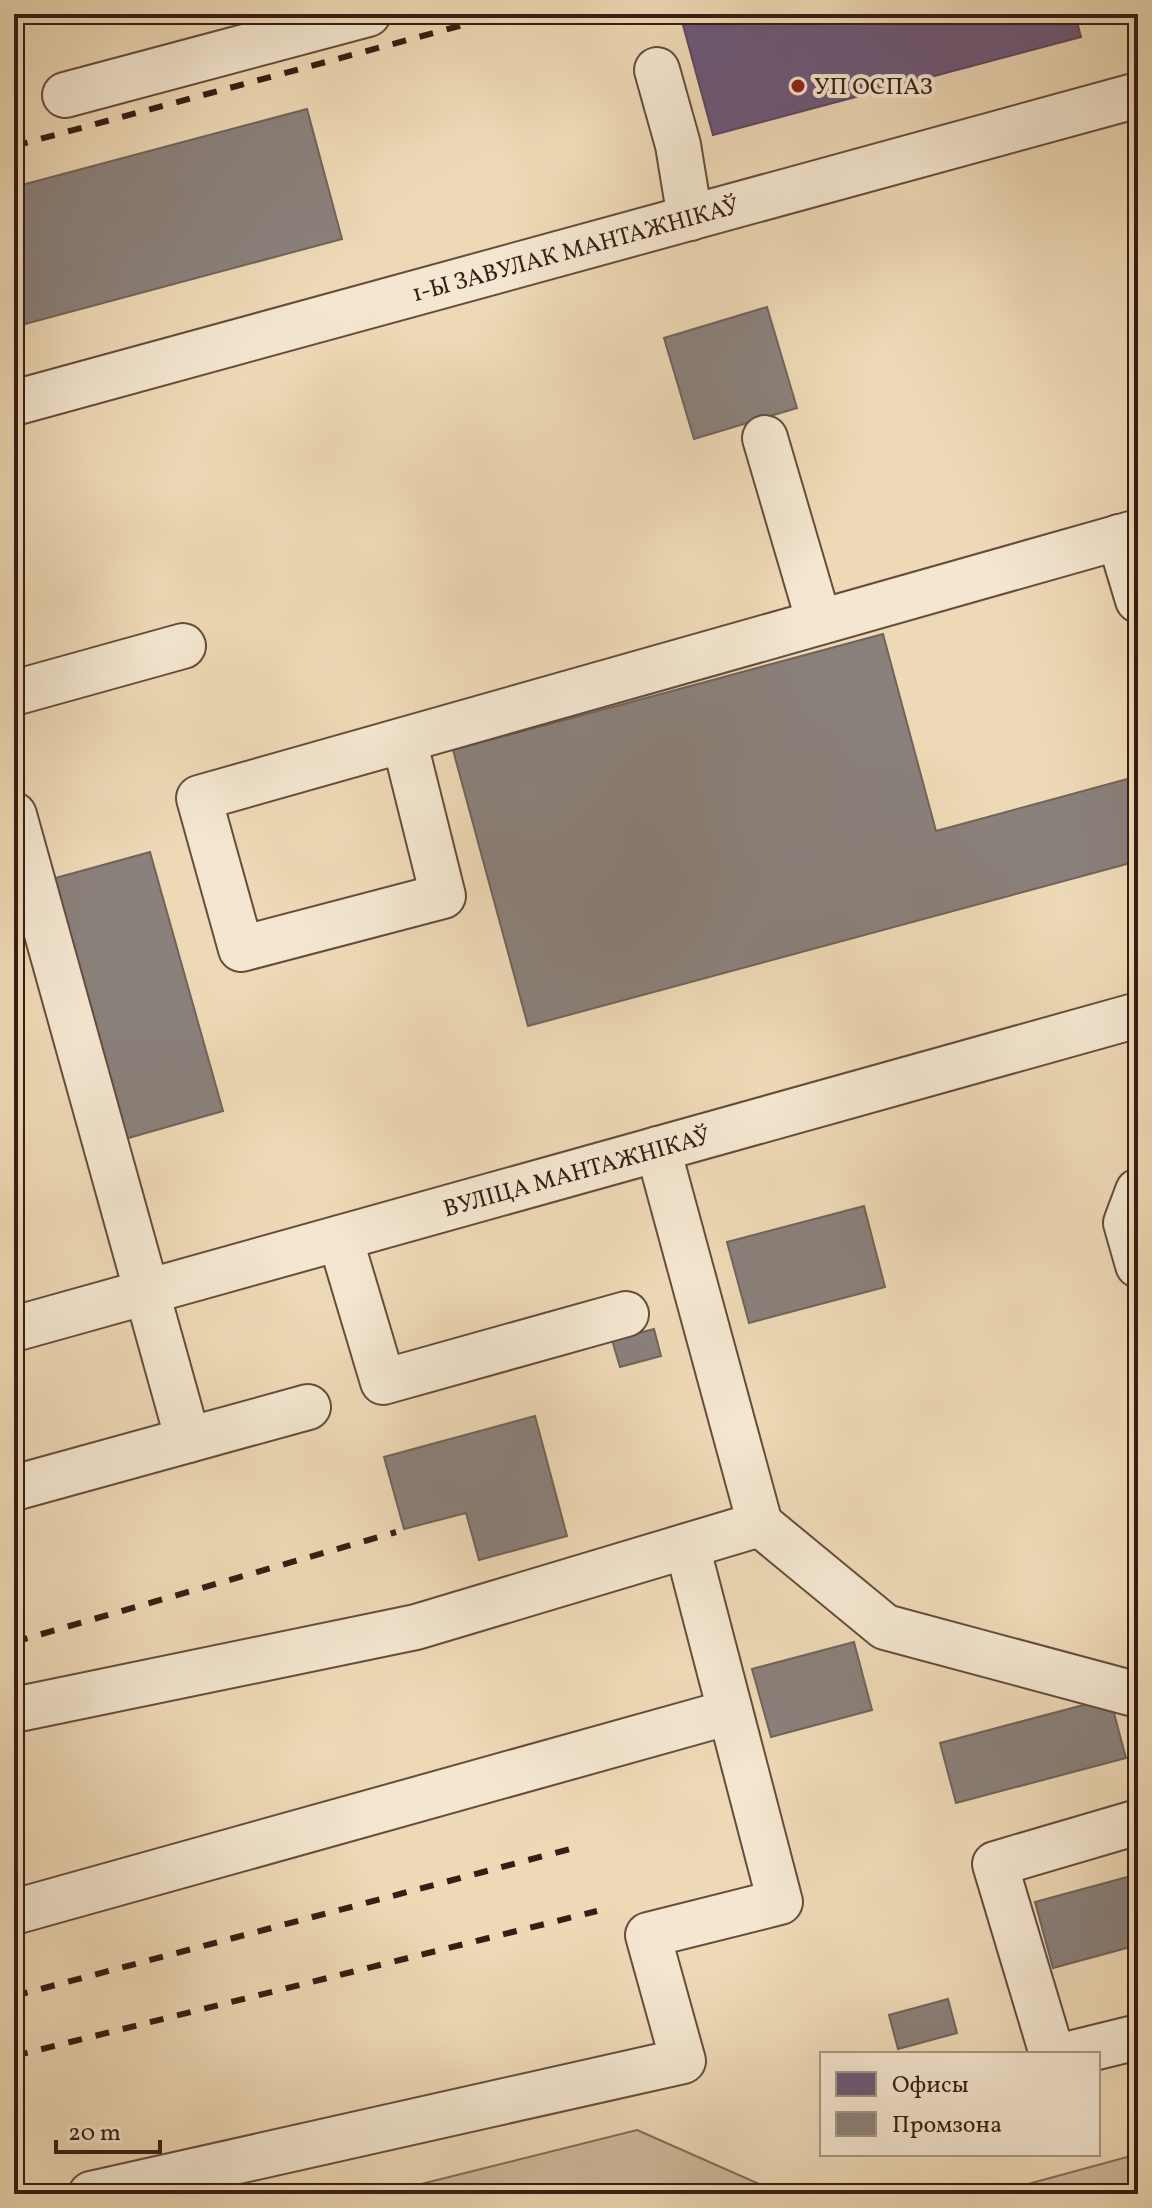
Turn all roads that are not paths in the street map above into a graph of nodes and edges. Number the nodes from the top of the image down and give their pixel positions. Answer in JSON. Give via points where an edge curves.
{"nodes":[{"id":1,"x":368,"y":14,"type":"edge"},
{"id":2,"x":657,"y":70,"type":"dead end"},
{"id":3,"x":65,"y":95,"type":"dead end"},
{"id":4,"x":1138,"y":95,"type":"edge"},
{"id":5,"x":690,"y":218,"type":"junction"},
{"id":6,"x":14,"y":403,"type":"edge"},
{"id":7,"x":765,"y":438,"type":"dead end"},
{"id":8,"x":1128,"y":534,"type":"edge"},
{"id":9,"x":1138,"y":600,"type":"edge"},
{"id":10,"x":819,"y":622,"type":"junction"},
{"id":11,"x":183,"y":646,"type":"dead end"},
{"id":12,"x":14,"y":693,"type":"edge"},
{"id":13,"x":404,"y":740,"type":"junction"},
{"id":14,"x":14,"y":815,"type":"edge"},
{"id":15,"x":1138,"y":1015,"type":"edge"},
{"id":16,"x":658,"y":1149,"type":"junction"},
{"id":17,"x":1138,"y":1191,"type":"edge"},
{"id":18,"x":340,"y":1238,"type":"junction"},
{"id":19,"x":1138,"y":1265,"type":"edge"},
{"id":20,"x":148,"y":1292,"type":"junction"},
{"id":21,"x":626,"y":1314,"type":"dead end"},
{"id":22,"x":14,"y":1329,"type":"edge"},
{"id":23,"x":308,"y":1407,"type":"dead end"},
{"id":24,"x":188,"y":1440,"type":"junction"},
{"id":25,"x":14,"y":1488,"type":"edge"},
{"id":26,"x":760,"y":1524,"type":"junction"},
{"id":27,"x":687,"y":1546,"type":"junction"},
{"id":28,"x":1138,"y":1695,"type":"edge"},
{"id":29,"x":14,"y":1710,"type":"edge"},
{"id":30,"x":730,"y":1712,"type":"junction"},
{"id":31,"x":1138,"y":1822,"type":"edge"},
{"id":32,"x":14,"y":1912,"type":"edge"},
{"id":33,"x":1138,"y":2037,"type":"edge"},
{"id":34,"x":1051,"y":2052,"type":"edge"},
{"id":35,"x":1077,"y":2052,"type":"edge"},
{"id":36,"x":91,"y":2194,"type":"edge"}],
"edges":[{"from":1,"to":3,"type":"street"},
{"from":2,"to":5,"type":"street","via":[[678,145]]},
{"from":4,"to":5,"type":"street","name":"1-Ы ЗАВУЛАК МАНТАЖНІКАЎ"},
{"from":5,"to":6,"type":"street","name":"1-Ы ЗАВУЛАК МАНТАЖНІКАЎ"},
{"from":7,"to":10,"type":"street"},
{"from":8,"to":9,"type":"street"},
{"from":8,"to":10,"type":"street"},
{"from":10,"to":13,"type":"street"},
{"from":11,"to":12,"type":"street"},
{"from":13,"to":13,"type":"street","via":[[199,798],[241,949],[443,896]]},
{"from":14,"to":20,"type":"street"},
{"from":15,"to":16,"type":"street","name":"ВУЛІЦА МАНТАЖНІКАЎ"},
{"from":16,"to":18,"type":"street","name":"ВУЛІЦА МАНТАЖНІКАЎ"},
{"from":16,"to":26,"type":"street"},
{"from":17,"to":19,"type":"street","via":[[1126,1223]]},
{"from":18,"to":20,"type":"street","name":"ВУЛІЦА МАНТАЖНІКАЎ"},
{"from":18,"to":21,"type":"street","via":[[383,1382]]},
{"from":20,"to":22,"type":"street","name":"ВУЛІЦА МАНТАЖНІКАЎ"},
{"from":20,"to":24,"type":"street"},
{"from":23,"to":24,"type":"street"},
{"from":24,"to":25,"type":"street"},
{"from":26,"to":27,"type":"street"},
{"from":26,"to":28,"type":"street","via":[[885,1627]]},
{"from":27,"to":29,"type":"street","via":[[416,1627]]},
{"from":27,"to":30,"type":"street"},
{"from":30,"to":32,"type":"street"},
{"from":30,"to":36,"type":"street","via":[[780,1902],[648,1935],[683,2061]]},
{"from":31,"to":34,"type":"street","via":[[995,1864]]},
{"from":33,"to":35,"type":"street"}]}
